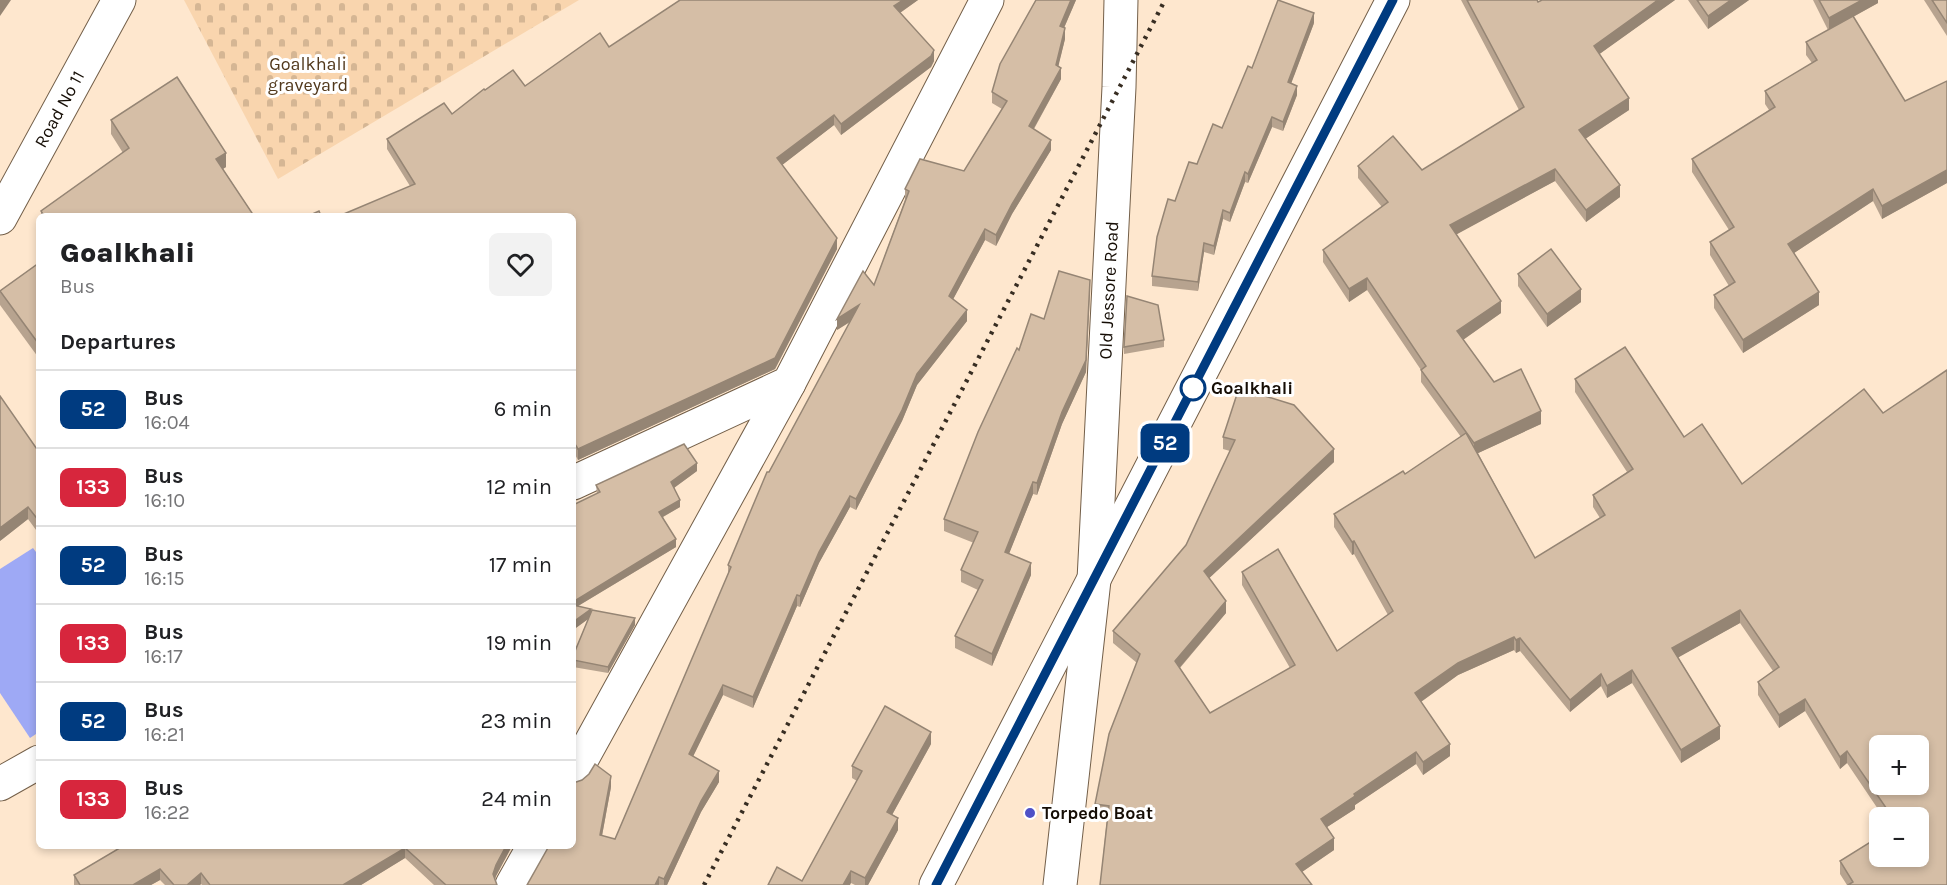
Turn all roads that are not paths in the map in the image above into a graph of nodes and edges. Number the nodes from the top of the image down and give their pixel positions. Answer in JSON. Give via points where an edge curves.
{"nodes":[{"id":1,"x":118,"y":0,"type":"edge"},
{"id":2,"x":987,"y":0,"type":"edge"},
{"id":3,"x":1121,"y":0,"type":"edge"},
{"id":4,"x":1393,"y":0,"type":"edge"},
{"id":5,"x":0,"y":218,"type":"edge"},
{"id":6,"x":789,"y":383,"type":"junction"},
{"id":7,"x":576,"y":482,"type":"edge"},
{"id":8,"x":1094,"y":580,"type":"junction"},
{"id":9,"x":36,"y":764,"type":"edge"},
{"id":10,"x":576,"y":769,"type":"edge"},
{"id":11,"x":0,"y":784,"type":"edge"},
{"id":12,"x":532,"y":849,"type":"edge"},
{"id":13,"x":512,"y":885,"type":"edge"},
{"id":14,"x":936,"y":885,"type":"edge"},
{"id":15,"x":1060,"y":885,"type":"edge"}],
"edges":[{"from":1,"to":5,"type":"main road","name":"Road No 11"},
{"from":2,"to":6,"type":"main road"},
{"from":3,"to":8,"type":"main road","name":"Old Jessore Road"},
{"from":4,"to":8,"type":"main road"},
{"from":6,"to":7,"type":"main road"},
{"from":6,"to":10,"type":"main road"},
{"from":8,"to":14,"type":"main road"},
{"from":8,"to":15,"type":"main road","name":"Old Jessore Road"},
{"from":9,"to":11,"type":"main road"},
{"from":12,"to":13,"type":"main road"}]}
